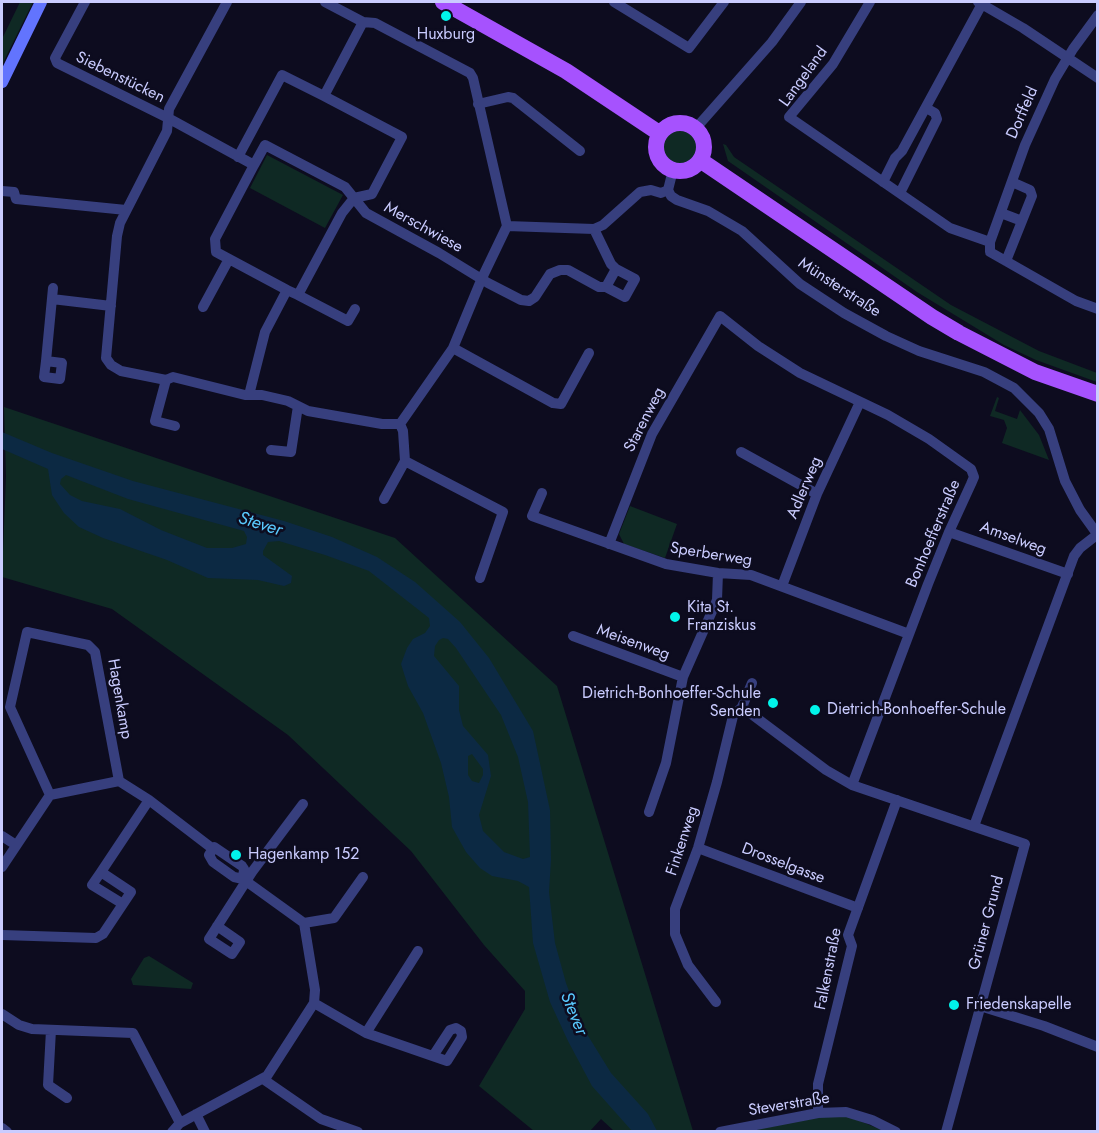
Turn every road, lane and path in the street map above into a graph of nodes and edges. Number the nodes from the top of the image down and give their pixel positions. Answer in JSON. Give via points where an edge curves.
{"nodes":[{"id":1,"x":40,"y":2,"type":"edge"},
{"id":2,"x":85,"y":2,"type":"edge"},
{"id":3,"x":227,"y":2,"type":"edge"},
{"id":4,"x":326,"y":2,"type":"edge"},
{"id":5,"x":443,"y":2,"type":"edge"},
{"id":6,"x":614,"y":2,"type":"edge"},
{"id":7,"x":724,"y":2,"type":"edge"},
{"id":8,"x":801,"y":2,"type":"edge"},
{"id":9,"x":870,"y":2,"type":"edge"},
{"id":10,"x":981,"y":2,"type":"edge"},
{"id":11,"x":1098,"y":15,"type":"edge"},
{"id":12,"x":363,"y":22,"type":"junction"},
{"id":13,"x":1067,"y":59,"type":"junction"},
{"id":14,"x":1098,"y":78,"type":"edge"},
{"id":15,"x":2,"y":82,"type":"edge"},
{"id":16,"x":324,"y":96,"type":"junction"},
{"id":17,"x":478,"y":104,"type":"junction"},
{"id":18,"x":926,"y":108,"type":"junction"},
{"id":19,"x":168,"y":118,"type":"junction"},
{"id":20,"x":696,"y":128,"type":"junction"},
{"id":21,"x":659,"y":133,"type":"junction"},
{"id":22,"x":580,"y":151,"type":"dead end"},
{"id":23,"x":902,"y":151,"type":"junction"},
{"id":24,"x":238,"y":157,"type":"junction"},
{"id":25,"x":917,"y":159,"type":"junction"},
{"id":26,"x":700,"y":160,"type":"junction"},
{"id":27,"x":254,"y":165,"type":"junction"},
{"id":28,"x":673,"y":170,"type":"junction"},
{"id":29,"x":883,"y":182,"type":"junction"},
{"id":30,"x":1012,"y":182,"type":"junction"},
{"id":31,"x":2,"y":190,"type":"edge"},
{"id":32,"x":668,"y":190,"type":"junction"},
{"id":33,"x":900,"y":193,"type":"junction"},
{"id":34,"x":354,"y":198,"type":"junction"},
{"id":35,"x":126,"y":210,"type":"junction"},
{"id":36,"x":1001,"y":213,"type":"junction"},
{"id":37,"x":1022,"y":221,"type":"junction"},
{"id":38,"x":507,"y":226,"type":"junction"},
{"id":39,"x":594,"y":229,"type":"junction"},
{"id":40,"x":990,"y":242,"type":"junction"},
{"id":41,"x":229,"y":259,"type":"junction"},
{"id":42,"x":1006,"y":261,"type":"junction"},
{"id":43,"x":616,"y":269,"type":"junction"},
{"id":44,"x":482,"y":278,"type":"junction"},
{"id":45,"x":606,"y":287,"type":"junction"},
{"id":46,"x":292,"y":293,"type":"junction"},
{"id":47,"x":111,"y":306,"type":"junction"},
{"id":48,"x":1097,"y":306,"type":"edge"},
{"id":49,"x":203,"y":307,"type":"dead end"},
{"id":50,"x":355,"y":309,"type":"dead end"},
{"id":51,"x":720,"y":316,"type":"joint"},
{"id":52,"x":453,"y":348,"type":"junction"},
{"id":53,"x":589,"y":353,"type":"dead end"},
{"id":54,"x":46,"y":361,"type":"dead end"},
{"id":55,"x":166,"y":380,"type":"junction"},
{"id":56,"x":1098,"y":394,"type":"edge"},
{"id":57,"x":249,"y":395,"type":"junction"},
{"id":58,"x":860,"y":402,"type":"junction"},
{"id":59,"x":298,"y":406,"type":"junction"},
{"id":60,"x":400,"y":424,"type":"junction"},
{"id":61,"x":175,"y":426,"type":"dead end"},
{"id":62,"x":271,"y":450,"type":"dead end"},
{"id":63,"x":741,"y":452,"type":"dead end"},
{"id":64,"x":405,"y":461,"type":"junction"},
{"id":65,"x":542,"y":493,"type":"dead end"},
{"id":66,"x":817,"y":494,"type":"junction"},
{"id":67,"x":384,"y":499,"type":"dead end"},
{"id":68,"x":949,"y":532,"type":"junction"},
{"id":69,"x":1097,"y":534,"type":"edge"},
{"id":70,"x":609,"y":544,"type":"junction"},
{"id":71,"x":718,"y":573,"type":"junction"},
{"id":72,"x":1068,"y":574,"type":"junction"},
{"id":73,"x":480,"y":578,"type":"dead end"},
{"id":74,"x":782,"y":586,"type":"junction"},
{"id":75,"x":909,"y":634,"type":"junction"},
{"id":76,"x":573,"y":636,"type":"dead end"},
{"id":77,"x":683,"y":677,"type":"junction"},
{"id":78,"x":752,"y":683,"type":"dead end"},
{"id":79,"x":742,"y":707,"type":"junction"},
{"id":80,"x":119,"y":781,"type":"junction"},
{"id":81,"x":852,"y":785,"type":"junction"},
{"id":82,"x":50,"y":795,"type":"junction"},
{"id":83,"x":149,"y":800,"type":"junction"},
{"id":84,"x":897,"y":800,"type":"junction"},
{"id":85,"x":303,"y":804,"type":"dead end"},
{"id":86,"x":649,"y":812,"type":"dead end"},
{"id":87,"x":974,"y":826,"type":"junction"},
{"id":88,"x":2,"y":836,"type":"edge"},
{"id":89,"x":16,"y":845,"type":"junction"},
{"id":90,"x":698,"y":848,"type":"junction"},
{"id":91,"x":2,"y":867,"type":"edge"},
{"id":92,"x":363,"y":877,"type":"dead end"},
{"id":93,"x":244,"y":880,"type":"junction"},
{"id":94,"x":858,"y":908,"type":"junction"},
{"id":95,"x":304,"y":924,"type":"junction"},
{"id":96,"x":217,"y":926,"type":"dead end"},
{"id":97,"x":2,"y":935,"type":"edge"},
{"id":98,"x":418,"y":951,"type":"dead end"},
{"id":99,"x":716,"y":1002,"type":"dead end"},
{"id":100,"x":314,"y":1003,"type":"junction"},
{"id":101,"x":980,"y":1006,"type":"junction"},
{"id":102,"x":2,"y":1014,"type":"edge"},
{"id":103,"x":51,"y":1030,"type":"junction"},
{"id":104,"x":366,"y":1033,"type":"junction"},
{"id":105,"x":1098,"y":1047,"type":"edge"},
{"id":106,"x":433,"y":1056,"type":"dead end"},
{"id":107,"x":263,"y":1079,"type":"junction"},
{"id":108,"x":67,"y":1098,"type":"dead end"},
{"id":109,"x":818,"y":1113,"type":"junction"},
{"id":110,"x":196,"y":1114,"type":"junction"},
{"id":111,"x":180,"y":1123,"type":"junction"},
{"id":112,"x":2,"y":1128,"type":"edge"},
{"id":113,"x":7,"y":1131,"type":"edge"},
{"id":114,"x":172,"y":1131,"type":"edge"},
{"id":115,"x":205,"y":1131,"type":"edge"},
{"id":116,"x":358,"y":1131,"type":"edge"},
{"id":117,"x":720,"y":1131,"type":"edge"},
{"id":118,"x":896,"y":1131,"type":"edge"},
{"id":119,"x":946,"y":1131,"type":"edge"}],
"edges":[{"from":1,"to":15,"type":"main road"},
{"from":2,"to":19,"type":"street","name":"Siebenstücken","via":[[55,58],[57,63]]},
{"from":3,"to":19,"type":"street","name":"Siebenstücken","via":[[169,109]]},
{"from":4,"to":12,"type":"street"},
{"from":5,"to":21,"type":"main road","via":[[567,72]]},
{"from":6,"to":7,"type":"street","via":[[689,48]]},
{"from":8,"to":20,"type":"street","via":[[772,42]]},
{"from":9,"to":29,"type":"street","name":"Langeland","via":[[833,64],[789,117]]},
{"from":10,"to":13,"type":"street"},
{"from":10,"to":18,"type":"street"},
{"from":11,"to":13,"type":"street","name":"Dorffeld"},
{"from":12,"to":16,"type":"street"},
{"from":12,"to":17,"type":"street","via":[[375,23],[470,74]]},
{"from":13,"to":14,"type":"street"},
{"from":13,"to":30,"type":"street","name":"Dorffeld","via":[[1025,145]]},
{"from":16,"to":24,"type":"street","name":"Merschwiese","via":[[282,75]]},
{"from":16,"to":34,"type":"street","name":"Merschwiese","via":[[402,137],[372,194]]},
{"from":17,"to":22,"type":"street","via":[[513,98]]},
{"from":17,"to":38,"type":"street"},
{"from":18,"to":23,"type":"street"},
{"from":18,"to":25,"type":"street","via":[[937,119]]},
{"from":19,"to":24,"type":"street"},
{"from":19,"to":35,"type":"street","name":"Siebenstücken","via":[[167,131]]},
{"from":20,"to":21,"type":"main road","via":[[676,122]]},
{"from":20,"to":26,"type":"main road","via":[[704,144]]},
{"from":21,"to":28,"type":"main road","via":[[657,155]]},
{"from":23,"to":25,"type":"street"},
{"from":23,"to":29,"type":"street"},
{"from":24,"to":27,"type":"street"},
{"from":25,"to":33,"type":"street"},
{"from":26,"to":28,"type":"main road","via":[[683,171]]},
{"from":26,"to":56,"type":"main road","via":[[959,333],[1035,372]]},
{"from":27,"to":34,"type":"street","name":"Merschwiese","via":[[265,145],[345,187]]},
{"from":27,"to":41,"type":"street","name":"Merschwiese","via":[[215,239],[216,252]]},
{"from":28,"to":32,"type":"street"},
{"from":29,"to":33,"type":"street"},
{"from":30,"to":36,"type":"street","name":"Dorffeld"},
{"from":30,"to":37,"type":"street","via":[[1030,190],[1032,196]]},
{"from":31,"to":35,"type":"street","via":[[14,192],[16,199]]},
{"from":32,"to":39,"type":"street","via":[[661,193],[645,189]]},
{"from":32,"to":69,"type":"street","name":"Münsterstraße","via":[[676,200],[708,211],[742,231],[800,284],[844,313],[919,351],[984,372],[1014,388],[1049,429],[1065,481]]},
{"from":33,"to":40,"type":"street","via":[[950,228]]},
{"from":34,"to":44,"type":"street","name":"Merschwiese","via":[[366,213]]},
{"from":34,"to":46,"type":"street","name":"Merschwiese"},
{"from":35,"to":47,"type":"street","name":"Siebenstücken","via":[[117,236]]},
{"from":36,"to":37,"type":"street"},
{"from":36,"to":40,"type":"street","name":"Dorffeld"},
{"from":37,"to":42,"type":"street"},
{"from":38,"to":39,"type":"street"},
{"from":38,"to":44,"type":"street"},
{"from":39,"to":43,"type":"street"},
{"from":40,"to":42,"type":"street","via":[[990,252]]},
{"from":41,"to":46,"type":"street"},
{"from":41,"to":49,"type":"street"},
{"from":42,"to":48,"type":"street","via":[[1076,301]]},
{"from":43,"to":45,"type":"street"},
{"from":43,"to":45,"type":"street","via":[[635,279],[625,297]]},
{"from":44,"to":45,"type":"street","via":[[529,301],[536,297],[550,274],[560,270]]},
{"from":44,"to":52,"type":"street"},
{"from":46,"to":50,"type":"street","via":[[348,321]]},
{"from":46,"to":57,"type":"street","name":"Merschwiese","via":[[265,332]]},
{"from":47,"to":54,"type":"street","via":[[53,294]]},
{"from":47,"to":55,"type":"street","name":"Siebenstücken","via":[[106,358],[121,371]]},
{"from":51,"to":58,"type":"street","name":"Bonhoefferstraße","via":[[800,373]]},
{"from":51,"to":70,"type":"street","name":"Starenweg","via":[[652,434]]},
{"from":52,"to":53,"type":"street","via":[[552,403],[561,404]]},
{"from":52,"to":60,"type":"street"},
{"from":55,"to":57,"type":"street","name":"Siebenstücken","via":[[173,377]]},
{"from":55,"to":61,"type":"street","via":[[155,421]]},
{"from":57,"to":59,"type":"street","name":"Siebenstücken"},
{"from":58,"to":66,"type":"street","name":"Adlerweg"},
{"from":58,"to":68,"type":"street","name":"Bonhoefferstraße","via":[[929,439],[974,473]]},
{"from":59,"to":60,"type":"street","name":"Siebenstücken","via":[[371,423]]},
{"from":59,"to":62,"type":"street","via":[[291,452]]},
{"from":60,"to":64,"type":"street"},
{"from":63,"to":66,"type":"street"},
{"from":64,"to":67,"type":"street"},
{"from":64,"to":73,"type":"street","via":[[503,512]]},
{"from":65,"to":70,"type":"street","name":"Sperberweg","via":[[532,516]]},
{"from":66,"to":74,"type":"street","name":"Adlerweg"},
{"from":68,"to":72,"type":"street","name":"Amselweg"},
{"from":68,"to":75,"type":"street","name":"Bonhoefferstraße"},
{"from":69,"to":72,"type":"street","via":[[1080,548]]},
{"from":70,"to":71,"type":"street","name":"Sperberweg","via":[[666,564]]},
{"from":71,"to":74,"type":"street","name":"Sperberweg","via":[[751,575]]},
{"from":71,"to":77,"type":"street","via":[[717,600]]},
{"from":72,"to":87,"type":"street"},
{"from":74,"to":75,"type":"street","name":"Sperberweg"},
{"from":75,"to":81,"type":"street","name":"Bonhoefferstraße"},
{"from":76,"to":77,"type":"street","name":"Meisenweg"},
{"from":77,"to":86,"type":"street","via":[[666,763]]},
{"from":78,"to":79,"type":"street","name":"Finkenweg"},
{"from":79,"to":81,"type":"street","name":"Grüner Grund"},
{"from":79,"to":90,"type":"street","name":"Finkenweg","via":[[733,716]]},
{"from":80,"to":82,"type":"street"},
{"from":80,"to":82,"type":"street","name":"Hagenkamp","via":[[95,652],[88,645],[27,632],[10,706]]},
{"from":80,"to":83,"type":"street"},
{"from":81,"to":84,"type":"street","name":"Grüner Grund"},
{"from":82,"to":89,"type":"street"},
{"from":83,"to":93,"type":"street","via":[[213,849],[209,855],[213,862]]},
{"from":83,"to":97,"type":"street","via":[[101,872],[131,892],[103,934],[96,938]]},
{"from":84,"to":87,"type":"street","name":"Grüner Grund"},
{"from":84,"to":94,"type":"street","name":"Falkenstraße"},
{"from":85,"to":93,"type":"street"},
{"from":87,"to":101,"type":"street","name":"Grüner Grund","via":[[1025,844]]},
{"from":88,"to":89,"type":"street"},
{"from":89,"to":91,"type":"street"},
{"from":90,"to":94,"type":"street","name":"Drosselgasse"},
{"from":90,"to":99,"type":"street","name":"Finkenweg","via":[[675,909],[675,934],[688,965]]},
{"from":92,"to":95,"type":"street","via":[[334,918]]},
{"from":93,"to":95,"type":"street"},
{"from":93,"to":96,"type":"street"},
{"from":94,"to":109,"type":"street","name":"Falkenstraße","via":[[848,935],[852,946],[818,1084]]},
{"from":95,"to":100,"type":"street"},
{"from":98,"to":104,"type":"street"},
{"from":100,"to":104,"type":"street"},
{"from":100,"to":107,"type":"street"},
{"from":101,"to":105,"type":"street"},
{"from":101,"to":119,"type":"street","name":"Grüner Grund"},
{"from":102,"to":103,"type":"street","via":[[25,1028]]},
{"from":103,"to":108,"type":"street","via":[[48,1085]]},
{"from":103,"to":111,"type":"street","via":[[134,1033]]},
{"from":104,"to":106,"type":"street"},
{"from":107,"to":110,"type":"street"},
{"from":107,"to":116,"type":"street","via":[[321,1119]]},
{"from":109,"to":117,"type":"street","name":"Steverstraße"},
{"from":109,"to":118,"type":"street","name":"Steverstraße","via":[[846,1112]]},
{"from":110,"to":111,"type":"street"},
{"from":110,"to":115,"type":"street"},
{"from":111,"to":114,"type":"street"},
{"from":112,"to":113,"type":"street"}]}
